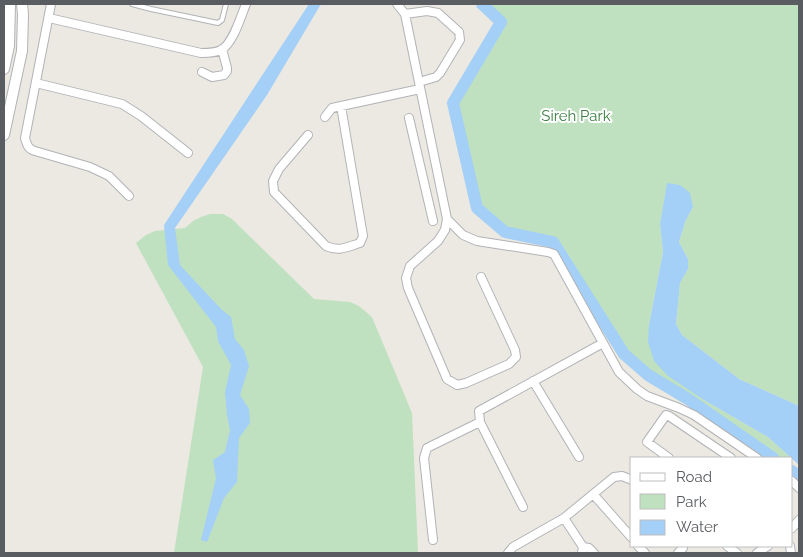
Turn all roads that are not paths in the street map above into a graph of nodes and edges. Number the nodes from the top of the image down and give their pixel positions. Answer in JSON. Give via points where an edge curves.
{"nodes":[{"id":1,"x":10,"y":4,"type":"edge"},
{"id":2,"x":22,"y":4,"type":"edge"},
{"id":3,"x":51,"y":4,"type":"edge"},
{"id":4,"x":132,"y":4,"type":"edge"},
{"id":5,"x":226,"y":4,"type":"edge"},
{"id":6,"x":246,"y":4,"type":"edge"},
{"id":7,"x":397,"y":4,"type":"edge"},
{"id":8,"x":405,"y":14,"type":"junction"},
{"id":9,"x":49,"y":18,"type":"junction"},
{"id":10,"x":222,"y":49,"type":"junction"},
{"id":11,"x":4,"y":69,"type":"edge"},
{"id":12,"x":202,"y":72,"type":"dead end"},
{"id":13,"x":36,"y":83,"type":"junction"},
{"id":14,"x":420,"y":85,"type":"junction"},
{"id":15,"x":341,"y":106,"type":"junction"},
{"id":16,"x":325,"y":118,"type":"dead end"},
{"id":17,"x":409,"y":118,"type":"dead end"},
{"id":18,"x":430,"y":134,"type":"junction"},
{"id":19,"x":4,"y":135,"type":"edge"},
{"id":20,"x":308,"y":135,"type":"dead end"},
{"id":21,"x":414,"y":136,"type":"junction"},
{"id":22,"x":188,"y":154,"type":"dead end"},
{"id":23,"x":442,"y":192,"type":"junction"},
{"id":24,"x":427,"y":195,"type":"junction"},
{"id":25,"x":129,"y":196,"type":"dead end"},
{"id":26,"x":447,"y":218,"type":"junction"},
{"id":27,"x":433,"y":221,"type":"dead end"},
{"id":28,"x":481,"y":277,"type":"dead end"},
{"id":29,"x":603,"y":343,"type":"junction"},
{"id":30,"x":533,"y":381,"type":"junction"},
{"id":31,"x":700,"y":420,"type":"junction"},
{"id":32,"x":480,"y":422,"type":"junction"},
{"id":33,"x":692,"y":431,"type":"junction"},
{"id":34,"x":579,"y":457,"type":"dead end"},
{"id":35,"x":668,"y":457,"type":"edge"},
{"id":36,"x":730,"y":457,"type":"edge"},
{"id":37,"x":756,"y":457,"type":"edge"},
{"id":38,"x":630,"y":479,"type":"edge"},
{"id":39,"x":593,"y":494,"type":"junction"},
{"id":40,"x":523,"y":507,"type":"dead end"},
{"id":41,"x":564,"y":518,"type":"junction"},
{"id":42,"x":630,"y":536,"type":"edge"},
{"id":43,"x":433,"y":540,"type":"dead end"},
{"id":44,"x":582,"y":550,"type":"edge"},
{"id":45,"x":508,"y":553,"type":"edge"},
{"id":46,"x":594,"y":553,"type":"edge"}],
"edges":[{"from":1,"to":11,"type":"street","via":[[9,46]]},
{"from":2,"to":19,"type":"street","via":[[22,51]]},
{"from":3,"to":9,"type":"street"},
{"from":4,"to":5,"type":"lane","via":[[218,23],[222,20]]},
{"from":6,"to":10,"type":"street","via":[[231,39]]},
{"from":7,"to":8,"type":"street"},
{"from":8,"to":14,"type":"street"},
{"from":8,"to":14,"type":"street","via":[[438,13],[459,32],[460,40],[440,74]]},
{"from":9,"to":10,"type":"street","via":[[201,53]]},
{"from":9,"to":13,"type":"street"},
{"from":10,"to":12,"type":"street","via":[[227,71],[212,77]]},
{"from":13,"to":22,"type":"street","via":[[122,104]]},
{"from":13,"to":25,"type":"street","via":[[25,138],[27,146],[109,176]]},
{"from":14,"to":15,"type":"street"},
{"from":14,"to":18,"type":"street"},
{"from":15,"to":16,"type":"street","via":[[332,108]]},
{"from":15,"to":20,"type":"street","via":[[364,236],[360,243],[339,250],[326,246],[274,192],[273,181],[279,169]]},
{"from":17,"to":21,"type":"street"},
{"from":18,"to":21,"type":"street"},
{"from":18,"to":23,"type":"street"},
{"from":21,"to":24,"type":"street"},
{"from":23,"to":24,"type":"street"},
{"from":23,"to":26,"type":"street"},
{"from":24,"to":27,"type":"street"},
{"from":26,"to":28,"type":"street","via":[[445,230],[438,241],[410,266],[406,278],[447,379],[457,385],[509,364],[516,357]]},
{"from":26,"to":29,"type":"street","via":[[463,235],[477,241],[554,254]]},
{"from":29,"to":30,"type":"street"},
{"from":29,"to":31,"type":"street","via":[[618,372],[637,389]]},
{"from":30,"to":32,"type":"street","via":[[479,411]]},
{"from":30,"to":34,"type":"street"},
{"from":31,"to":33,"type":"street"},
{"from":31,"to":37,"type":"street"},
{"from":32,"to":40,"type":"street"},
{"from":32,"to":43,"type":"street","via":[[427,448],[424,458]]},
{"from":33,"to":35,"type":"street","via":[[669,416],[664,417],[647,442]]},
{"from":33,"to":36,"type":"street"},
{"from":38,"to":39,"type":"street","via":[[614,477]]},
{"from":39,"to":41,"type":"street"},
{"from":39,"to":42,"type":"street"},
{"from":41,"to":44,"type":"street"},
{"from":41,"to":45,"type":"street"},
{"from":44,"to":46,"type":"street","via":[[589,548]]}]}
